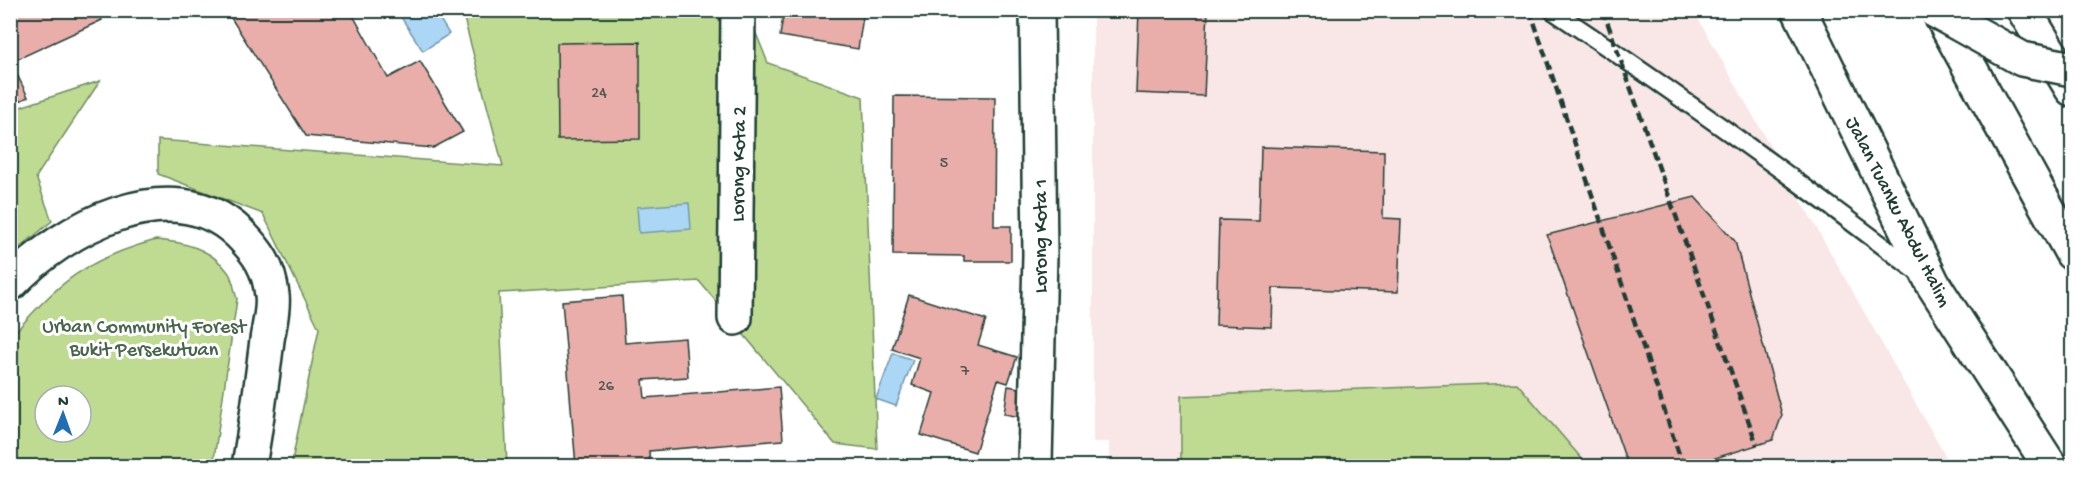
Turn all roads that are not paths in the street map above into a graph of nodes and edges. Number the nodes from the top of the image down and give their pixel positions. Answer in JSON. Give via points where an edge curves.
{"nodes":[{"id":1,"x":738,"y":10,"type":"edge"},
{"id":2,"x":1037,"y":10,"type":"edge"},
{"id":3,"x":1552,"y":10,"type":"edge"},
{"id":4,"x":1799,"y":10,"type":"edge"},
{"id":5,"x":1936,"y":10,"type":"edge"},
{"id":6,"x":2024,"y":10,"type":"edge"},
{"id":7,"x":2073,"y":69,"type":"edge"},
{"id":8,"x":2073,"y":88,"type":"edge"},
{"id":9,"x":2073,"y":253,"type":"edge"},
{"id":10,"x":10,"y":284,"type":"edge"},
{"id":11,"x":1933,"y":284,"type":"junction"},
{"id":12,"x":735,"y":318,"type":"dead end"},
{"id":13,"x":1035,"y":462,"type":"dead end"},
{"id":14,"x":249,"y":466,"type":"edge"},
{"id":15,"x":2050,"y":466,"type":"edge"}],
"edges":[{"from":1,"to":12,"type":"street","name":"Lorong Kota 2"},
{"from":2,"to":13,"type":"street","name":"Lorong Kota 1","via":[[1040,254]]},
{"from":3,"to":11,"type":"lane","via":[[1816,194]]},
{"from":4,"to":11,"type":"street","name":"Jalan Tuanku Abdul Halim"},
{"from":5,"to":7,"type":"street","bridge":true,"via":[[2022,59]]},
{"from":5,"to":9,"type":"street"},
{"from":6,"to":8,"type":"street"},
{"from":10,"to":14,"type":"street","via":[[64,238],[110,216],[153,204],[190,208],[230,224],[260,254],[273,296]]},
{"from":11,"to":15,"type":"street","name":"Jalan Tuanku Abdul Halim"}]}
